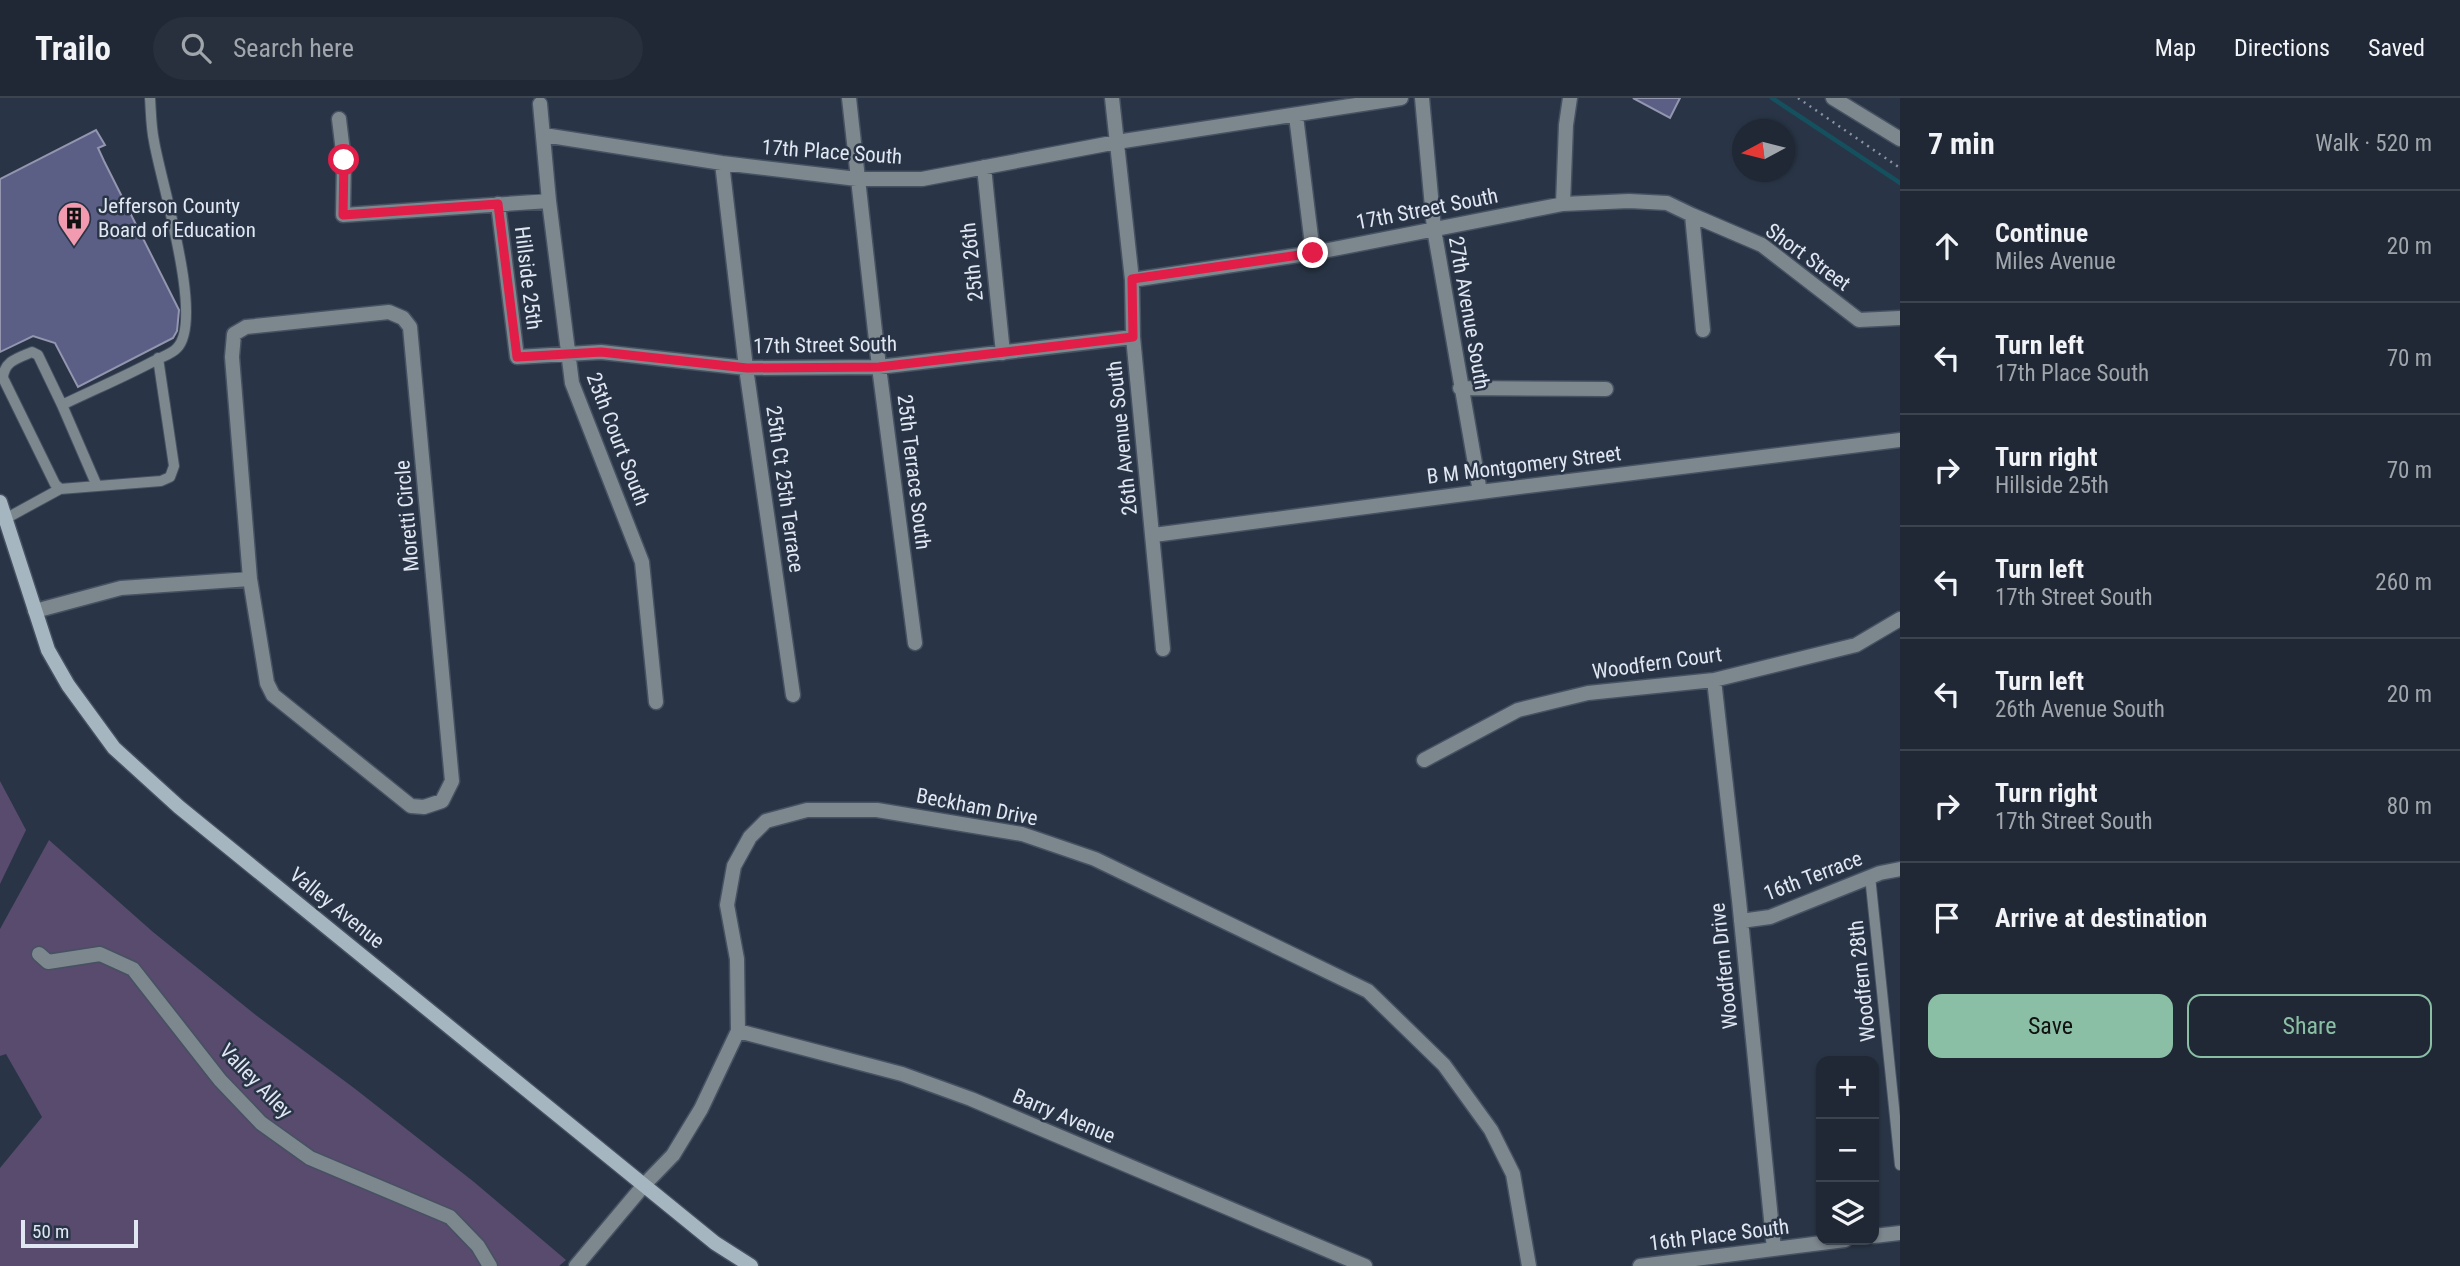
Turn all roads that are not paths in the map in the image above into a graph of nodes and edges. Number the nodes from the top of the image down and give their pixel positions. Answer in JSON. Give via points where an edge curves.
{"nodes":[{"id":1,"x":150,"y":98,"type":"edge"},
{"id":2,"x":849,"y":98,"type":"edge"},
{"id":3,"x":1112,"y":98,"type":"edge"},
{"id":4,"x":1401,"y":98,"type":"edge"},
{"id":5,"x":1422,"y":98,"type":"edge"},
{"id":6,"x":1570,"y":98,"type":"edge"},
{"id":7,"x":1833,"y":98,"type":"edge"},
{"id":8,"x":540,"y":104,"type":"dead end"},
{"id":9,"x":1296,"y":116,"type":"junction"},
{"id":10,"x":340,"y":119,"type":"dead end"},
{"id":11,"x":544,"y":135,"type":"junction"},
{"id":12,"x":1900,"y":139,"type":"edge"},
{"id":13,"x":1117,"y":142,"type":"junction"},
{"id":14,"x":722,"y":163,"type":"junction"},
{"id":15,"x":984,"y":167,"type":"junction"},
{"id":16,"x":857,"y":179,"type":"junction"},
{"id":17,"x":549,"y":201,"type":"junction"},
{"id":18,"x":498,"y":204,"type":"junction"},
{"id":19,"x":1563,"y":204,"type":"junction"},
{"id":20,"x":1692,"y":215,"type":"junction"},
{"id":21,"x":1434,"y":229,"type":"junction"},
{"id":22,"x":1313,"y":253,"type":"junction"},
{"id":23,"x":1132,"y":279,"type":"junction"},
{"id":24,"x":1900,"y":318,"type":"edge"},
{"id":25,"x":1703,"y":330,"type":"dead end"},
{"id":26,"x":1133,"y":337,"type":"junction"},
{"id":27,"x":566,"y":352,"type":"junction"},
{"id":28,"x":1003,"y":353,"type":"junction"},
{"id":29,"x":517,"y":357,"type":"joint"},
{"id":30,"x":158,"y":359,"type":"junction"},
{"id":31,"x":879,"y":367,"type":"junction"},
{"id":32,"x":747,"y":368,"type":"junction"},
{"id":33,"x":1460,"y":388,"type":"junction"},
{"id":34,"x":1606,"y":389,"type":"dead end"},
{"id":35,"x":62,"y":405,"type":"junction"},
{"id":36,"x":1900,"y":440,"type":"edge"},
{"id":37,"x":97,"y":486,"type":"junction"},
{"id":38,"x":60,"y":489,"type":"junction"},
{"id":39,"x":1480,"y":492,"type":"junction"},
{"id":40,"x":0,"y":502,"type":"edge"},
{"id":41,"x":5,"y":519,"type":"junction"},
{"id":42,"x":1154,"y":535,"type":"junction"},
{"id":43,"x":250,"y":579,"type":"junction"},
{"id":44,"x":35,"y":611,"type":"junction"},
{"id":45,"x":1900,"y":620,"type":"edge"},
{"id":46,"x":915,"y":643,"type":"dead end"},
{"id":47,"x":1163,"y":649,"type":"dead end"},
{"id":48,"x":1714,"y":680,"type":"junction"},
{"id":49,"x":793,"y":695,"type":"dead end"},
{"id":50,"x":656,"y":702,"type":"dead end"},
{"id":51,"x":1424,"y":760,"type":"dead end"},
{"id":52,"x":1900,"y":869,"type":"edge"},
{"id":53,"x":1870,"y":876,"type":"junction"},
{"id":54,"x":1741,"y":921,"type":"junction"},
{"id":55,"x":39,"y":954,"type":"dead end"},
{"id":56,"x":738,"y":1031,"type":"junction"},
{"id":57,"x":1900,"y":1165,"type":"edge"},
{"id":58,"x":645,"y":1185,"type":"junction"},
{"id":59,"x":1900,"y":1233,"type":"edge"},
{"id":60,"x":1879,"y":1235,"type":"edge"},
{"id":61,"x":1816,"y":1244,"type":"edge"},
{"id":62,"x":1774,"y":1249,"type":"junction"},
{"id":63,"x":577,"y":1265,"type":"edge"},
{"id":64,"x":491,"y":1266,"type":"edge"},
{"id":65,"x":751,"y":1266,"type":"edge"},
{"id":66,"x":1365,"y":1266,"type":"edge"},
{"id":67,"x":1529,"y":1266,"type":"edge"},
{"id":68,"x":1640,"y":1266,"type":"edge"}],
"edges":[{"from":1,"to":30,"type":"lane","via":[[187,315],[186,332],[177,348]]},
{"from":2,"to":16,"type":"street","name":"25th Terrace South"},
{"from":3,"to":13,"type":"street","name":"26th Avenue South"},
{"from":4,"to":9,"type":"street","name":"17th Place South"},
{"from":5,"to":21,"type":"street","name":"27th Avenue South"},
{"from":6,"to":19,"type":"street"},
{"from":7,"to":12,"type":"street"},
{"from":8,"to":11,"type":"street","name":"25th Court South"},
{"from":9,"to":13,"type":"street","name":"17th Place South"},
{"from":9,"to":22,"type":"street"},
{"from":10,"to":18,"type":"street","via":[[343,215]]},
{"from":11,"to":14,"type":"street","name":"17th Place South"},
{"from":11,"to":17,"type":"street","name":"25th Court South"},
{"from":13,"to":15,"type":"street","name":"17th Place South"},
{"from":13,"to":23,"type":"street","name":"26th Avenue South"},
{"from":14,"to":16,"type":"street","name":"17th Place South"},
{"from":14,"to":32,"type":"street","name":"25th Ct 25th Terrace"},
{"from":15,"to":16,"type":"street","name":"17th Place South","via":[[922,179]]},
{"from":15,"to":28,"type":"street","name":"25th 26th"},
{"from":16,"to":31,"type":"street","name":"25th Terrace South"},
{"from":17,"to":18,"type":"street"},
{"from":17,"to":27,"type":"street","name":"25th Court South"},
{"from":18,"to":29,"type":"street","name":"Hillside 25th"},
{"from":19,"to":20,"type":"street","name":"17th Street South","via":[[1667,203]]},
{"from":19,"to":21,"type":"street","name":"17th Street South"},
{"from":20,"to":24,"type":"street","name":"Short Street","via":[[1762,245],[1859,320]]},
{"from":20,"to":25,"type":"street"},
{"from":21,"to":22,"type":"street","name":"17th Street South"},
{"from":21,"to":33,"type":"street","name":"27th Avenue South"},
{"from":22,"to":23,"type":"street","name":"17th Street South"},
{"from":23,"to":26,"type":"street","name":"26th Avenue South"},
{"from":26,"to":28,"type":"street","name":"17th Street South"},
{"from":26,"to":42,"type":"street","name":"26th Avenue South"},
{"from":27,"to":29,"type":"street","name":"17th Street South"},
{"from":27,"to":32,"type":"street","name":"17th Street South"},
{"from":27,"to":50,"type":"street","name":"25th Court South","via":[[572,383],[642,562]]},
{"from":28,"to":31,"type":"street","name":"17th Street South"},
{"from":30,"to":35,"type":"lane"},
{"from":30,"to":37,"type":"lane","via":[[174,466],[170,477]]},
{"from":31,"to":32,"type":"street","name":"17th Street South"},
{"from":31,"to":46,"type":"street","name":"25th Terrace South"},
{"from":32,"to":49,"type":"street","name":"25th Ct 25th Terrace"},
{"from":33,"to":34,"type":"street"},
{"from":33,"to":39,"type":"street","name":"27th Avenue South"},
{"from":35,"to":37,"type":"lane"},
{"from":35,"to":38,"type":"lane","via":[[38,355],[32,352],[8,362],[3,378]]},
{"from":36,"to":39,"type":"street","name":"B M Montgomery Street"},
{"from":37,"to":38,"type":"lane"},
{"from":38,"to":41,"type":"lane"},
{"from":39,"to":42,"type":"street","name":"B M Montgomery Street"},
{"from":40,"to":41,"type":"main road","name":"Valley Avenue"},
{"from":41,"to":44,"type":"main road","name":"Valley Avenue"},
{"from":42,"to":47,"type":"street","name":"26th Avenue South"},
{"from":43,"to":43,"type":"street","name":"Moretti Circle","via":[[267,683],[273,695],[411,806],[442,801],[452,782],[410,327],[403,318],[376,314],[246,327],[234,334]]},
{"from":43,"to":44,"type":"street","via":[[121,588]]},
{"from":44,"to":58,"type":"main road","name":"Valley Avenue","via":[[48,650],[68,685],[114,748],[179,807]]},
{"from":45,"to":48,"type":"street","name":"Woodfern Court","via":[[1856,645]]},
{"from":48,"to":51,"type":"street","name":"Woodfern Court","via":[[1588,693],[1518,710]]},
{"from":48,"to":54,"type":"street","name":"Woodfern Drive"},
{"from":52,"to":53,"type":"street","name":"16th Terrace"},
{"from":53,"to":54,"type":"street","name":"16th Terrace","via":[[1770,916]]},
{"from":53,"to":57,"type":"lane","name":"Woodfern 28th"},
{"from":54,"to":62,"type":"street","name":"Woodfern Drive"},
{"from":55,"to":64,"type":"street","name":"Valley Alley","via":[[48,962],[100,954],[133,969],[220,1080],[261,1123],[310,1158],[450,1217]]},
{"from":56,"to":58,"type":"street","name":"Beckham Drive","via":[[673,1156]]},
{"from":56,"to":66,"type":"street","name":"Barry Avenue","via":[[902,1074],[971,1099]]},
{"from":56,"to":67,"type":"street","name":"Beckham Drive","via":[[737,959],[727,905],[734,866],[750,837],[766,821],[807,810],[877,810],[1022,834],[1095,859],[1368,991],[1444,1065],[1491,1130],[1513,1174]]},
{"from":58,"to":63,"type":"street","name":"Beckham Drive"},
{"from":58,"to":65,"type":"main road","name":"Valley Avenue","via":[[715,1243]]},
{"from":59,"to":60,"type":"street"},
{"from":61,"to":62,"type":"street","name":"16th Place South"},
{"from":62,"to":68,"type":"street","name":"16th Place South"}]}
